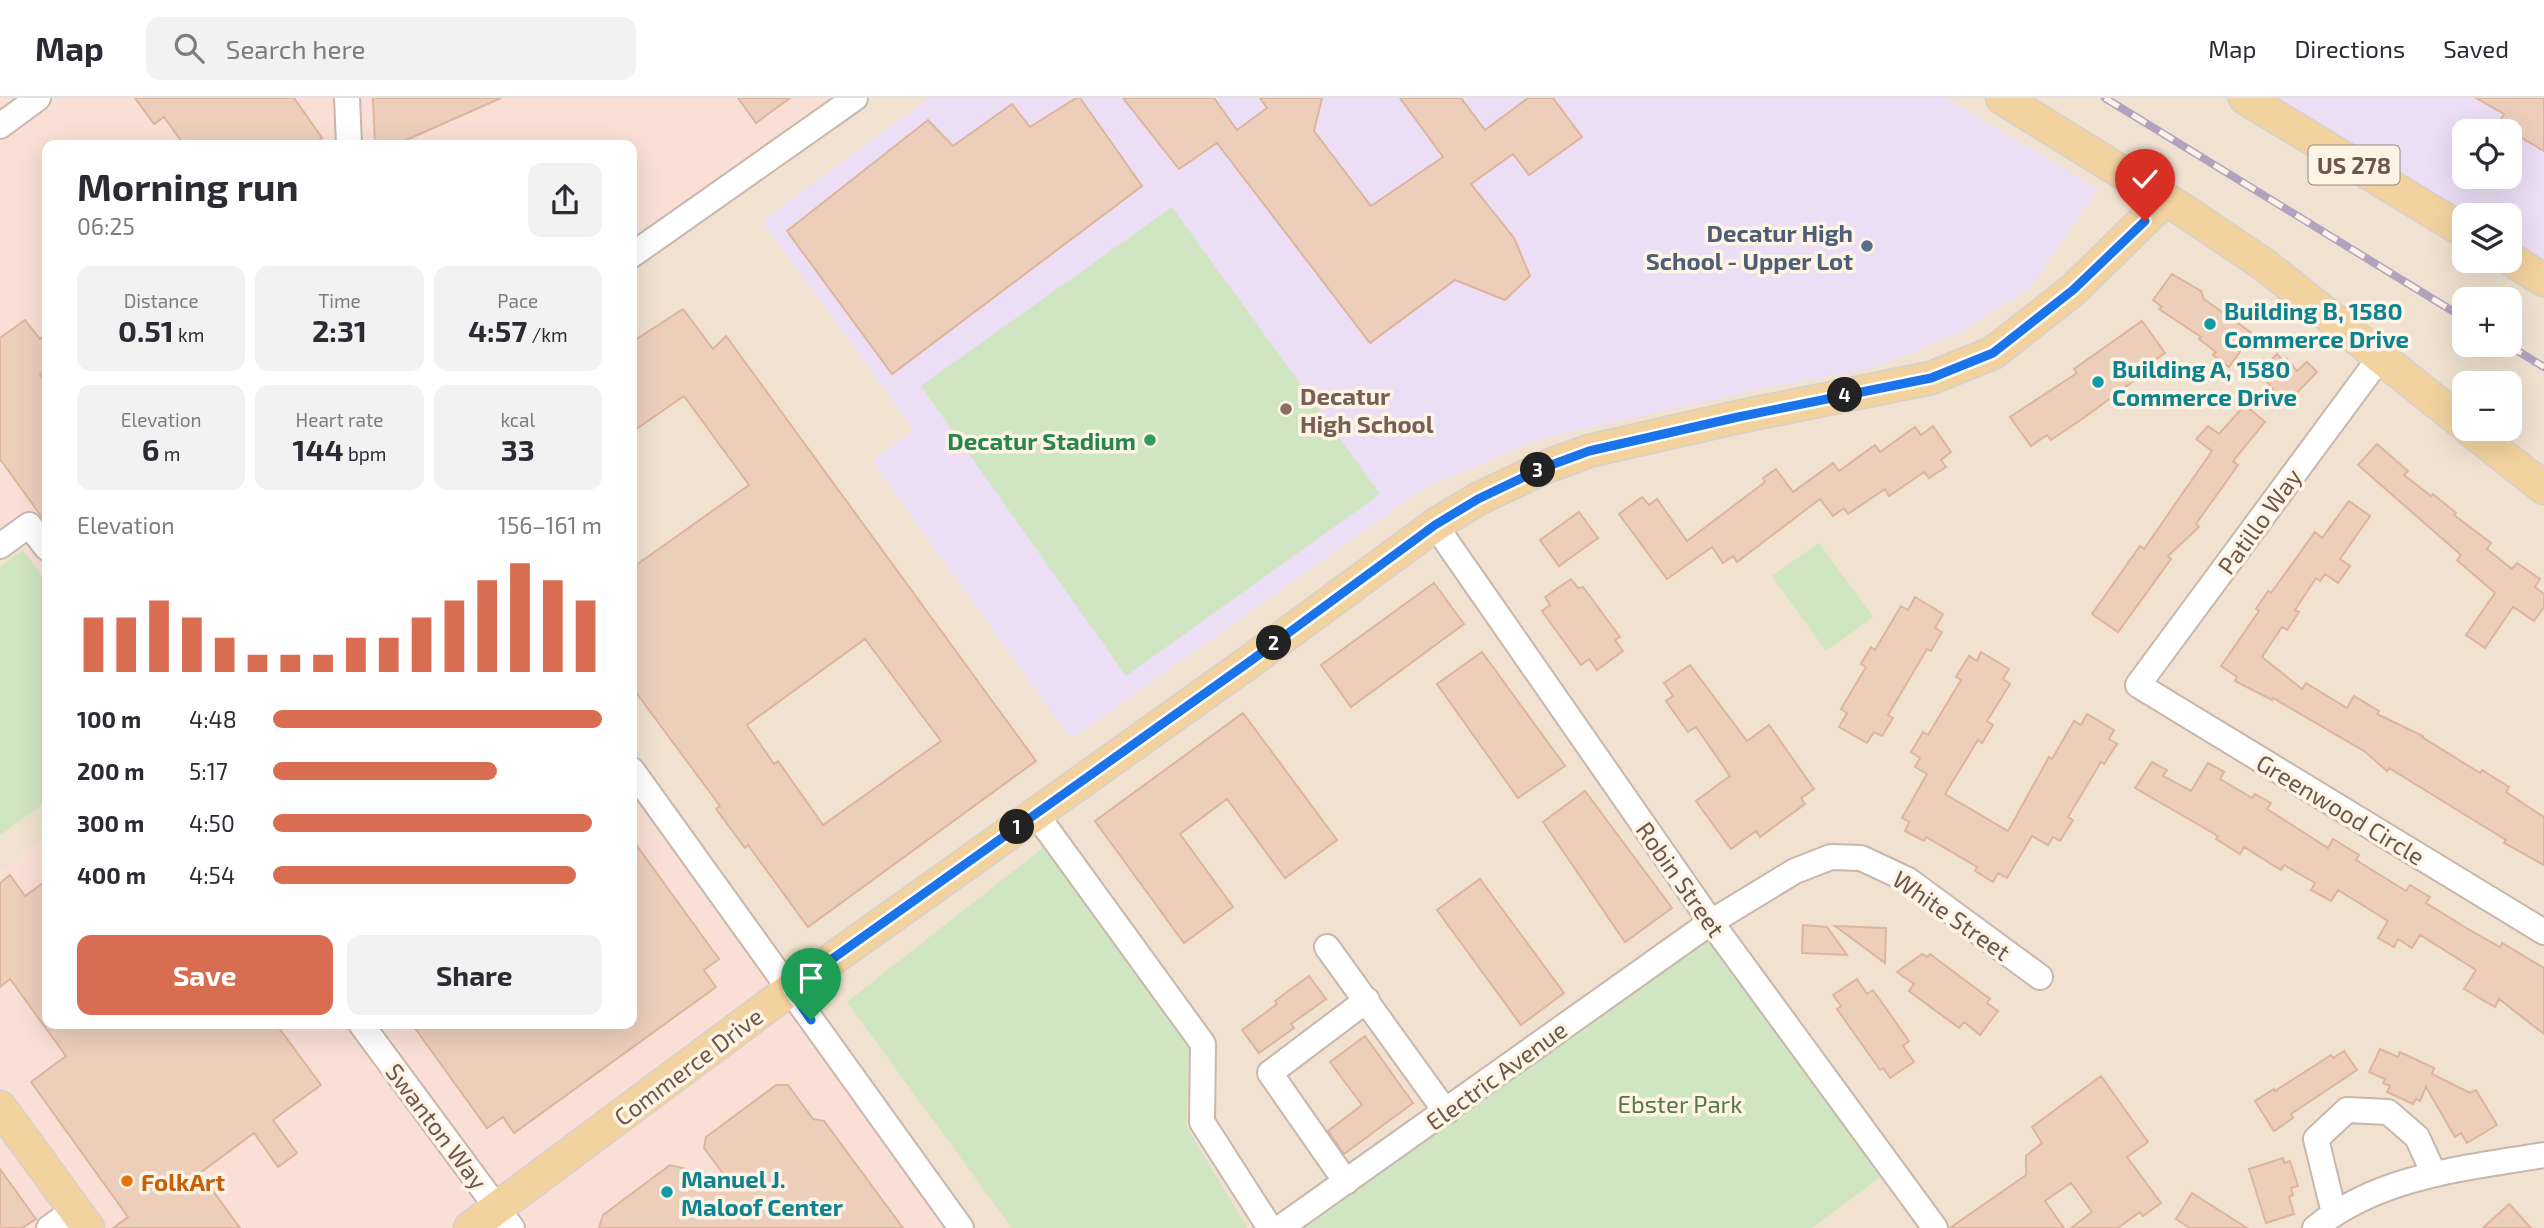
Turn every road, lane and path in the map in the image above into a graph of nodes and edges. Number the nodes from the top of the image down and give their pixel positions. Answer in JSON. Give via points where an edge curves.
{"nodes":[{"id":1,"x":38,"y":98,"type":"edge"},
{"id":2,"x":347,"y":98,"type":"edge"},
{"id":3,"x":855,"y":98,"type":"edge"},
{"id":4,"x":2002,"y":98,"type":"edge"},
{"id":5,"x":2245,"y":98,"type":"edge"},
{"id":6,"x":0,"y":126,"type":"edge"},
{"id":7,"x":349,"y":140,"type":"edge"},
{"id":8,"x":2165,"y":200,"type":"junction"},
{"id":9,"x":2452,"y":224,"type":"edge"},
{"id":10,"x":637,"y":251,"type":"edge"},
{"id":11,"x":2522,"y":266,"type":"edge"},
{"id":12,"x":2544,"y":280,"type":"edge"},
{"id":13,"x":2381,"y":356,"type":"junction"},
{"id":14,"x":2452,"y":414,"type":"edge"},
{"id":15,"x":2484,"y":441,"type":"edge"},
{"id":16,"x":2544,"y":488,"type":"edge"},
{"id":17,"x":1435,"y":525,"type":"junction"},
{"id":18,"x":42,"y":542,"type":"edge"},
{"id":19,"x":0,"y":546,"type":"edge"},
{"id":20,"x":2138,"y":685,"type":"joint"},
{"id":21,"x":637,"y":777,"type":"edge"},
{"id":22,"x":1036,"y":814,"type":"junction"},
{"id":23,"x":1711,"y":922,"type":"junction"},
{"id":24,"x":2544,"y":932,"type":"edge"},
{"id":25,"x":1327,"y":947,"type":"dead end"},
{"id":26,"x":2040,"y":977,"type":"dead end"},
{"id":27,"x":790,"y":989,"type":"junction"},
{"id":28,"x":1367,"y":1000,"type":"junction"},
{"id":29,"x":365,"y":1029,"type":"edge"},
{"id":30,"x":0,"y":1107,"type":"edge"},
{"id":31,"x":1446,"y":1112,"type":"junction"},
{"id":32,"x":2544,"y":1155,"type":"edge"},
{"id":33,"x":2434,"y":1174,"type":"junction"},
{"id":34,"x":1346,"y":1182,"type":"junction"},
{"id":35,"x":505,"y":1218,"type":"edge"},
{"id":36,"x":81,"y":1219,"type":"edge"},
{"id":37,"x":2324,"y":1220,"type":"edge"},
{"id":38,"x":49,"y":1228,"type":"edge"},
{"id":39,"x":470,"y":1228,"type":"edge"},
{"id":40,"x":961,"y":1228,"type":"edge"},
{"id":41,"x":1270,"y":1228,"type":"edge"},
{"id":42,"x":1280,"y":1228,"type":"edge"},
{"id":43,"x":1935,"y":1228,"type":"edge"}],
"edges":[{"from":1,"to":6,"type":"street"},
{"from":2,"to":7,"type":"street"},
{"from":3,"to":10,"type":"street"},
{"from":4,"to":8,"type":"main road"},
{"from":5,"to":9,"type":"main road","number":"US 278"},
{"from":8,"to":13,"type":"main road","via":[[2266,266]]},
{"from":8,"to":17,"type":"main road","name":"Commerce Drive","via":[[2073,290],[1993,353],[1931,378],[1589,451],[1478,499]]},
{"from":11,"to":12,"type":"main road"},
{"from":13,"to":14,"type":"main road"},
{"from":13,"to":20,"type":"street","name":"Patillo Way"},
{"from":15,"to":16,"type":"main road"},
{"from":17,"to":22,"type":"main road","name":"Commerce Drive"},
{"from":17,"to":23,"type":"street","name":"Robin Street"},
{"from":18,"to":19,"type":"street","via":[[29,525]]},
{"from":20,"to":24,"type":"street","name":"Greenwood Circle"},
{"from":21,"to":27,"type":"street"},
{"from":22,"to":27,"type":"main road","name":"Commerce Drive"},
{"from":22,"to":41,"type":"street","via":[[1203,1044],[1202,1122]]},
{"from":23,"to":26,"type":"street","name":"White Street","via":[[1795,871],[1832,856],[1861,858],[1908,880]]},
{"from":23,"to":31,"type":"street","name":"Electric Avenue"},
{"from":23,"to":43,"type":"street","name":"Robin Street"},
{"from":25,"to":28,"type":"street"},
{"from":27,"to":35,"type":"main road","name":"Commerce Drive"},
{"from":27,"to":40,"type":"street"},
{"from":28,"to":31,"type":"street"},
{"from":28,"to":34,"type":"street","via":[[1270,1073]]},
{"from":29,"to":35,"type":"street","name":"Swanton Way"},
{"from":30,"to":36,"type":"main road"},
{"from":31,"to":34,"type":"street","name":"Electric Avenue"},
{"from":32,"to":33,"type":"street"},
{"from":33,"to":37,"type":"street","via":[[2370,1195]]},
{"from":33,"to":37,"type":"street","via":[[2417,1137],[2388,1112],[2347,1110],[2316,1139]]},
{"from":34,"to":42,"type":"street","name":"Electric Avenue"},
{"from":35,"to":39,"type":"main road","name":"Commerce Drive"},
{"from":36,"to":38,"type":"street"}]}
